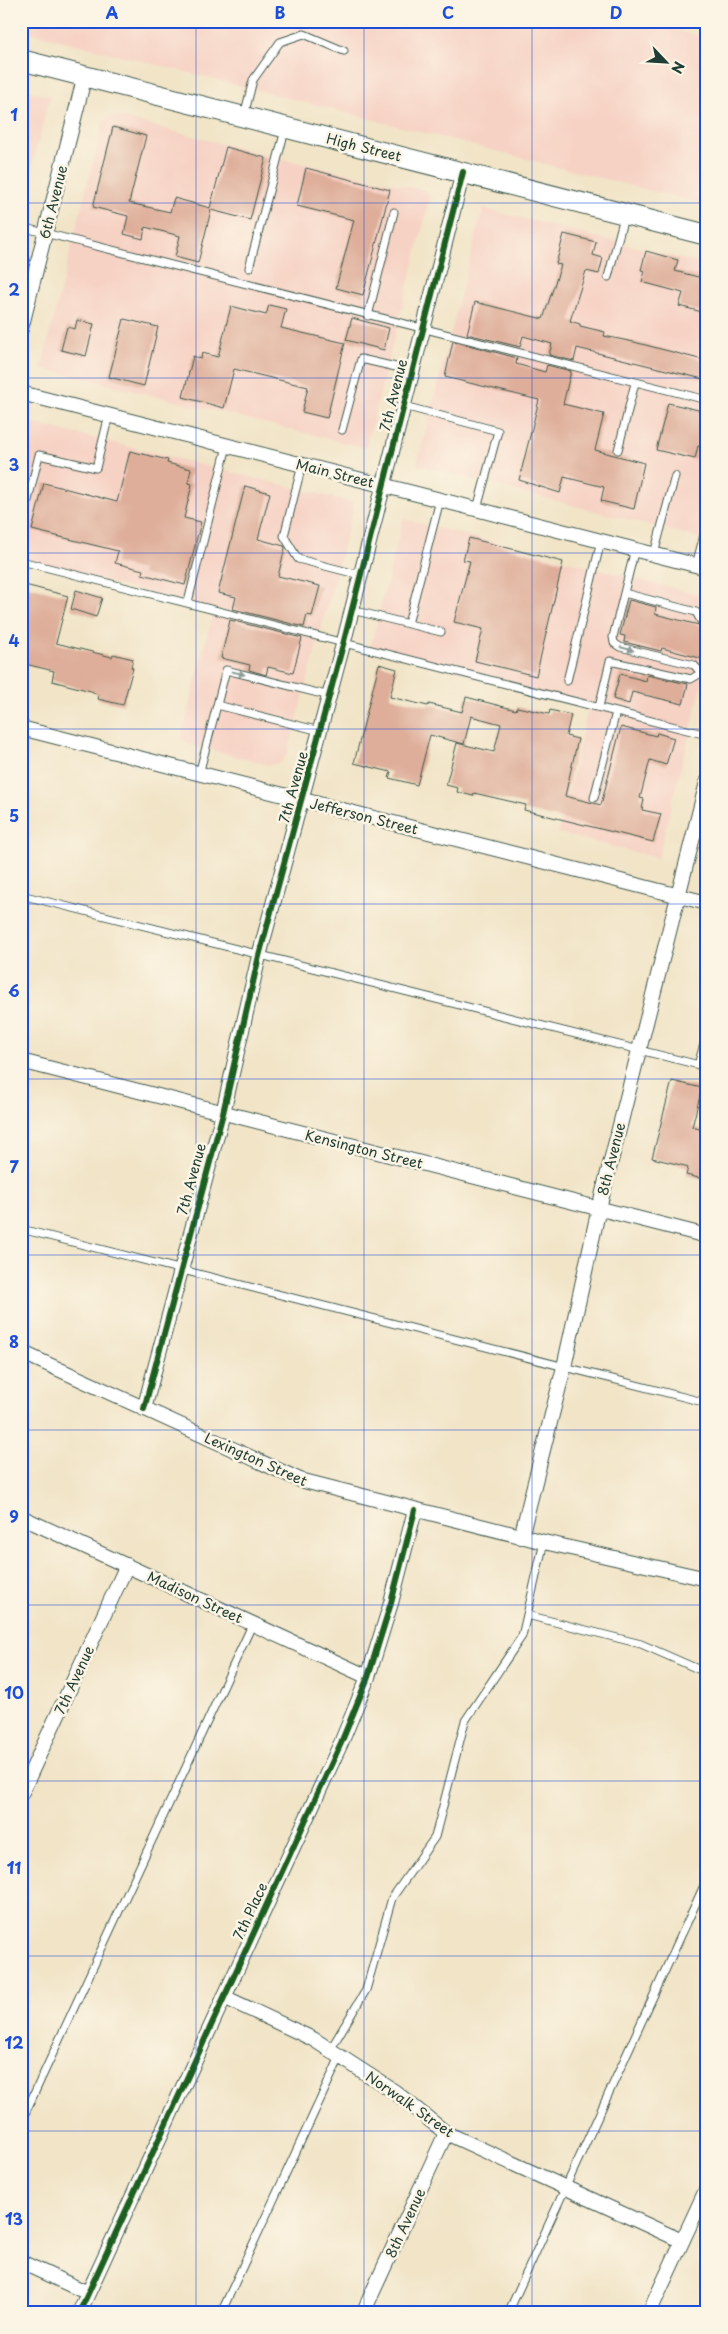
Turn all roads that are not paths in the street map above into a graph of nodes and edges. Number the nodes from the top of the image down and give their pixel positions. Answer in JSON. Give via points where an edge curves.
{"nodes":[{"id":1,"x":344,"y":52,"type":"dead end"},
{"id":2,"x":21,"y":60,"type":"edge"},
{"id":3,"x":85,"y":74,"type":"junction"},
{"id":4,"x":244,"y":116,"type":"junction"},
{"id":5,"x":286,"y":127,"type":"junction"},
{"id":6,"x":463,"y":172,"type":"junction"},
{"id":7,"x":394,"y":212,"type":"dead end"},
{"id":8,"x":624,"y":214,"type":"junction"},
{"id":9,"x":21,"y":227,"type":"edge"},
{"id":10,"x":45,"y":233,"type":"junction"},
{"id":11,"x":707,"y":235,"type":"edge"},
{"id":12,"x":249,"y":268,"type":"dead end"},
{"id":13,"x":608,"y":277,"type":"dead end"},
{"id":14,"x":368,"y":316,"type":"junction"},
{"id":15,"x":21,"y":329,"type":"edge"},
{"id":16,"x":423,"y":330,"type":"junction"},
{"id":17,"x":412,"y":371,"type":"junction"},
{"id":18,"x":635,"y":383,"type":"junction"},
{"id":19,"x":21,"y":393,"type":"edge"},
{"id":20,"x":707,"y":400,"type":"edge"},
{"id":21,"x":404,"y":406,"type":"junction"},
{"id":22,"x":109,"y":415,"type":"junction"},
{"id":23,"x":342,"y":430,"type":"dead end"},
{"id":24,"x":227,"y":446,"type":"junction"},
{"id":25,"x":618,"y":450,"type":"dead end"},
{"id":26,"x":302,"y":465,"type":"junction"},
{"id":27,"x":674,"y":476,"type":"dead end"},
{"id":28,"x":383,"y":486,"type":"junction"},
{"id":29,"x":440,"y":500,"type":"junction"},
{"id":30,"x":477,"y":510,"type":"junction"},
{"id":31,"x":707,"y":524,"type":"edge"},
{"id":32,"x":21,"y":528,"type":"edge"},
{"id":33,"x":601,"y":541,"type":"junction"},
{"id":34,"x":635,"y":549,"type":"junction"},
{"id":35,"x":654,"y":554,"type":"junction"},
{"id":36,"x":21,"y":561,"type":"edge"},
{"id":37,"x":701,"y":567,"type":"edge"},
{"id":38,"x":360,"y":575,"type":"junction"},
{"id":39,"x":624,"y":593,"type":"junction"},
{"id":40,"x":188,"y":602,"type":"junction"},
{"id":41,"x":352,"y":610,"type":"junction"},
{"id":42,"x":707,"y":622,"type":"edge"},
{"id":43,"x":408,"y":624,"type":"junction"},
{"id":44,"x":441,"y":632,"type":"dead end"},
{"id":45,"x":344,"y":641,"type":"junction"},
{"id":46,"x":704,"y":674,"type":"edge"},
{"id":47,"x":567,"y":682,"type":"dead end"},
{"id":48,"x":330,"y":696,"type":"junction"},
{"id":49,"x":217,"y":705,"type":"junction"},
{"id":50,"x":599,"y":707,"type":"junction"},
{"id":51,"x":616,"y":712,"type":"junction"},
{"id":52,"x":21,"y":728,"type":"edge"},
{"id":53,"x":320,"y":732,"type":"junction"},
{"id":54,"x":707,"y":735,"type":"edge"},
{"id":55,"x":199,"y":774,"type":"junction"},
{"id":56,"x":707,"y":782,"type":"edge"},
{"id":57,"x":594,"y":798,"type":"dead end"},
{"id":58,"x":302,"y":801,"type":"junction"},
{"id":59,"x":21,"y":895,"type":"edge"},
{"id":60,"x":679,"y":896,"type":"junction"},
{"id":61,"x":707,"y":903,"type":"edge"},
{"id":62,"x":259,"y":956,"type":"junction"},
{"id":63,"x":707,"y":1034,"type":"edge"},
{"id":64,"x":639,"y":1050,"type":"junction"},
{"id":65,"x":21,"y":1061,"type":"edge"},
{"id":66,"x":698,"y":1065,"type":"junction"},
{"id":67,"x":707,"y":1068,"type":"edge"},
{"id":68,"x":223,"y":1113,"type":"junction"},
{"id":69,"x":599,"y":1208,"type":"junction"},
{"id":70,"x":21,"y":1230,"type":"edge"},
{"id":71,"x":707,"y":1236,"type":"edge"},
{"id":72,"x":180,"y":1269,"type":"junction"},
{"id":73,"x":21,"y":1352,"type":"edge"},
{"id":74,"x":564,"y":1368,"type":"junction"},
{"id":75,"x":707,"y":1403,"type":"edge"},
{"id":76,"x":144,"y":1409,"type":"junction"},
{"id":77,"x":414,"y":1510,"type":"junction"},
{"id":78,"x":21,"y":1517,"type":"edge"},
{"id":79,"x":521,"y":1537,"type":"junction"},
{"id":80,"x":544,"y":1542,"type":"junction"},
{"id":81,"x":127,"y":1566,"type":"junction"},
{"id":82,"x":707,"y":1579,"type":"edge"},
{"id":83,"x":527,"y":1615,"type":"junction"},
{"id":84,"x":253,"y":1624,"type":"junction"},
{"id":85,"x":707,"y":1674,"type":"edge"},
{"id":86,"x":368,"y":1677,"type":"junction"},
{"id":87,"x":21,"y":1794,"type":"edge"},
{"id":88,"x":707,"y":1879,"type":"edge"},
{"id":89,"x":224,"y":1996,"type":"junction"},
{"id":90,"x":335,"y":2053,"type":"junction"},
{"id":91,"x":21,"y":2122,"type":"edge"},
{"id":92,"x":446,"y":2133,"type":"junction"},
{"id":93,"x":565,"y":2188,"type":"junction"},
{"id":94,"x":707,"y":2188,"type":"edge"},
{"id":95,"x":682,"y":2241,"type":"junction"},
{"id":96,"x":21,"y":2262,"type":"edge"},
{"id":97,"x":88,"y":2292,"type":"junction"},
{"id":98,"x":79,"y":2313,"type":"edge"},
{"id":99,"x":221,"y":2313,"type":"edge"},
{"id":100,"x":363,"y":2313,"type":"edge"},
{"id":101,"x":508,"y":2313,"type":"edge"},
{"id":102,"x":649,"y":2313,"type":"edge"}],
"edges":[{"from":1,"to":4,"type":"lane","via":[[304,34],[280,42],[253,80]]},
{"from":2,"to":3,"type":"main road","name":"High Street"},
{"from":3,"to":4,"type":"main road","name":"High Street"},
{"from":3,"to":10,"type":"street","name":"6th Avenue"},
{"from":4,"to":5,"type":"main road","name":"High Street"},
{"from":5,"to":6,"type":"main road","name":"High Street"},
{"from":5,"to":12,"type":"lane"},
{"from":6,"to":8,"type":"main road","name":"High Street"},
{"from":6,"to":16,"type":"street","name":"7th Avenue"},
{"from":7,"to":14,"type":"lane"},
{"from":8,"to":11,"type":"main road","name":"High Street"},
{"from":8,"to":13,"type":"lane"},
{"from":9,"to":10,"type":"lane"},
{"from":10,"to":14,"type":"lane"},
{"from":10,"to":15,"type":"street","name":"6th Avenue"},
{"from":14,"to":16,"type":"lane"},
{"from":16,"to":17,"type":"street","name":"7th Avenue"},
{"from":16,"to":18,"type":"lane"},
{"from":17,"to":21,"type":"street","name":"7th Avenue"},
{"from":17,"to":23,"type":"lane","via":[[361,359]]},
{"from":18,"to":20,"type":"lane"},
{"from":18,"to":25,"type":"lane"},
{"from":19,"to":22,"type":"street","name":"Main Street"},
{"from":21,"to":28,"type":"street","name":"7th Avenue"},
{"from":21,"to":30,"type":"lane","via":[[498,431]]},
{"from":22,"to":24,"type":"street","name":"Main Street"},
{"from":22,"to":32,"type":"lane","via":[[96,468],[39,455]]},
{"from":24,"to":26,"type":"street","name":"Main Street"},
{"from":24,"to":40,"type":"lane"},
{"from":26,"to":28,"type":"street","name":"Main Street"},
{"from":26,"to":38,"type":"lane","via":[[284,536],[298,559]]},
{"from":27,"to":35,"type":"lane"},
{"from":28,"to":29,"type":"street","name":"Main Street"},
{"from":28,"to":38,"type":"street","name":"7th Avenue"},
{"from":29,"to":30,"type":"street","name":"Main Street"},
{"from":29,"to":43,"type":"lane"},
{"from":30,"to":33,"type":"street","name":"Main Street"},
{"from":31,"to":37,"type":"lane"},
{"from":33,"to":34,"type":"street","name":"Main Street"},
{"from":33,"to":47,"type":"lane"},
{"from":34,"to":35,"type":"street","name":"Main Street"},
{"from":34,"to":39,"type":"lane"},
{"from":35,"to":37,"type":"street","name":"Main Street"},
{"from":36,"to":40,"type":"lane"},
{"from":38,"to":41,"type":"street","name":"7th Avenue"},
{"from":39,"to":42,"type":"lane","via":[[696,612],[702,621]]},
{"from":39,"to":46,"type":"lane","one_way":true,"via":[[613,637],[615,645],[694,666]]},
{"from":40,"to":45,"type":"lane"},
{"from":41,"to":43,"type":"lane"},
{"from":41,"to":45,"type":"street","name":"7th Avenue"},
{"from":43,"to":44,"type":"lane"},
{"from":45,"to":48,"type":"street","name":"7th Avenue"},
{"from":45,"to":50,"type":"lane"},
{"from":46,"to":50,"type":"lane","via":[[691,679],[610,661]]},
{"from":49,"to":48,"type":"lane","one_way":true,"via":[[226,670]]},
{"from":48,"to":53,"type":"street","name":"7th Avenue"},
{"from":49,"to":53,"type":"lane"},
{"from":49,"to":55,"type":"lane"},
{"from":50,"to":51,"type":"lane"},
{"from":51,"to":54,"type":"lane"},
{"from":51,"to":57,"type":"lane"},
{"from":52,"to":55,"type":"street","name":"Jefferson Street"},
{"from":53,"to":58,"type":"street","name":"7th Avenue"},
{"from":55,"to":58,"type":"street","name":"Jefferson Street"},
{"from":56,"to":60,"type":"street","name":"8th Avenue"},
{"from":58,"to":60,"type":"street","name":"Jefferson Street"},
{"from":58,"to":62,"type":"street","name":"7th Avenue"},
{"from":59,"to":62,"type":"lane"},
{"from":60,"to":61,"type":"street","name":"Jefferson Street"},
{"from":60,"to":64,"type":"street","name":"8th Avenue"},
{"from":62,"to":64,"type":"lane"},
{"from":62,"to":68,"type":"street","name":"7th Avenue"},
{"from":63,"to":66,"type":"lane"},
{"from":64,"to":66,"type":"lane"},
{"from":64,"to":69,"type":"street","name":"8th Avenue"},
{"from":65,"to":68,"type":"street","name":"Kensington Street"},
{"from":66,"to":67,"type":"lane"},
{"from":68,"to":69,"type":"street","name":"Kensington Street"},
{"from":68,"to":72,"type":"street","name":"7th Avenue"},
{"from":69,"to":71,"type":"street","name":"Kensington Street"},
{"from":69,"to":74,"type":"street","name":"8th Avenue"},
{"from":70,"to":72,"type":"lane"},
{"from":72,"to":74,"type":"lane"},
{"from":72,"to":76,"type":"street","name":"7th Avenue"},
{"from":73,"to":76,"type":"street","name":"Lexington Street"},
{"from":74,"to":75,"type":"lane"},
{"from":74,"to":79,"type":"street","name":"8th Avenue"},
{"from":76,"to":77,"type":"street","name":"Lexington Street","via":[[300,1480]]},
{"from":77,"to":79,"type":"street","name":"Lexington Street"},
{"from":77,"to":86,"type":"street","name":"7th Place","via":[[391,1603]]},
{"from":78,"to":81,"type":"street","name":"Madison Street"},
{"from":79,"to":80,"type":"street","name":"Lexington Street"},
{"from":80,"to":82,"type":"street","name":"Lexington Street"},
{"from":80,"to":83,"type":"lane"},
{"from":81,"to":84,"type":"street","name":"Madison Street"},
{"from":81,"to":87,"type":"street","name":"7th Avenue"},
{"from":83,"to":85,"type":"lane","via":[[641,1644]]},
{"from":83,"to":90,"type":"lane","via":[[514,1651],[465,1721],[436,1837],[392,1898],[366,1990]]},
{"from":84,"to":86,"type":"street","name":"Madison Street"},
{"from":84,"to":91,"type":"lane"},
{"from":86,"to":89,"type":"street","name":"7th Place","via":[[341,1743]]},
{"from":88,"to":93,"type":"lane"},
{"from":89,"to":90,"type":"street","name":"Norwalk Street"},
{"from":89,"to":97,"type":"street","name":"7th Place"},
{"from":90,"to":92,"type":"street","name":"Norwalk Street","via":[[395,2092]]},
{"from":90,"to":99,"type":"lane"},
{"from":92,"to":93,"type":"street","name":"Norwalk Street"},
{"from":92,"to":100,"type":"street","name":"8th Avenue"},
{"from":93,"to":95,"type":"street","name":"Norwalk Street"},
{"from":93,"to":101,"type":"lane"},
{"from":94,"to":95,"type":"street"},
{"from":95,"to":102,"type":"street"},
{"from":96,"to":97,"type":"street"},
{"from":97,"to":98,"type":"street","name":"7th Place"}]}
